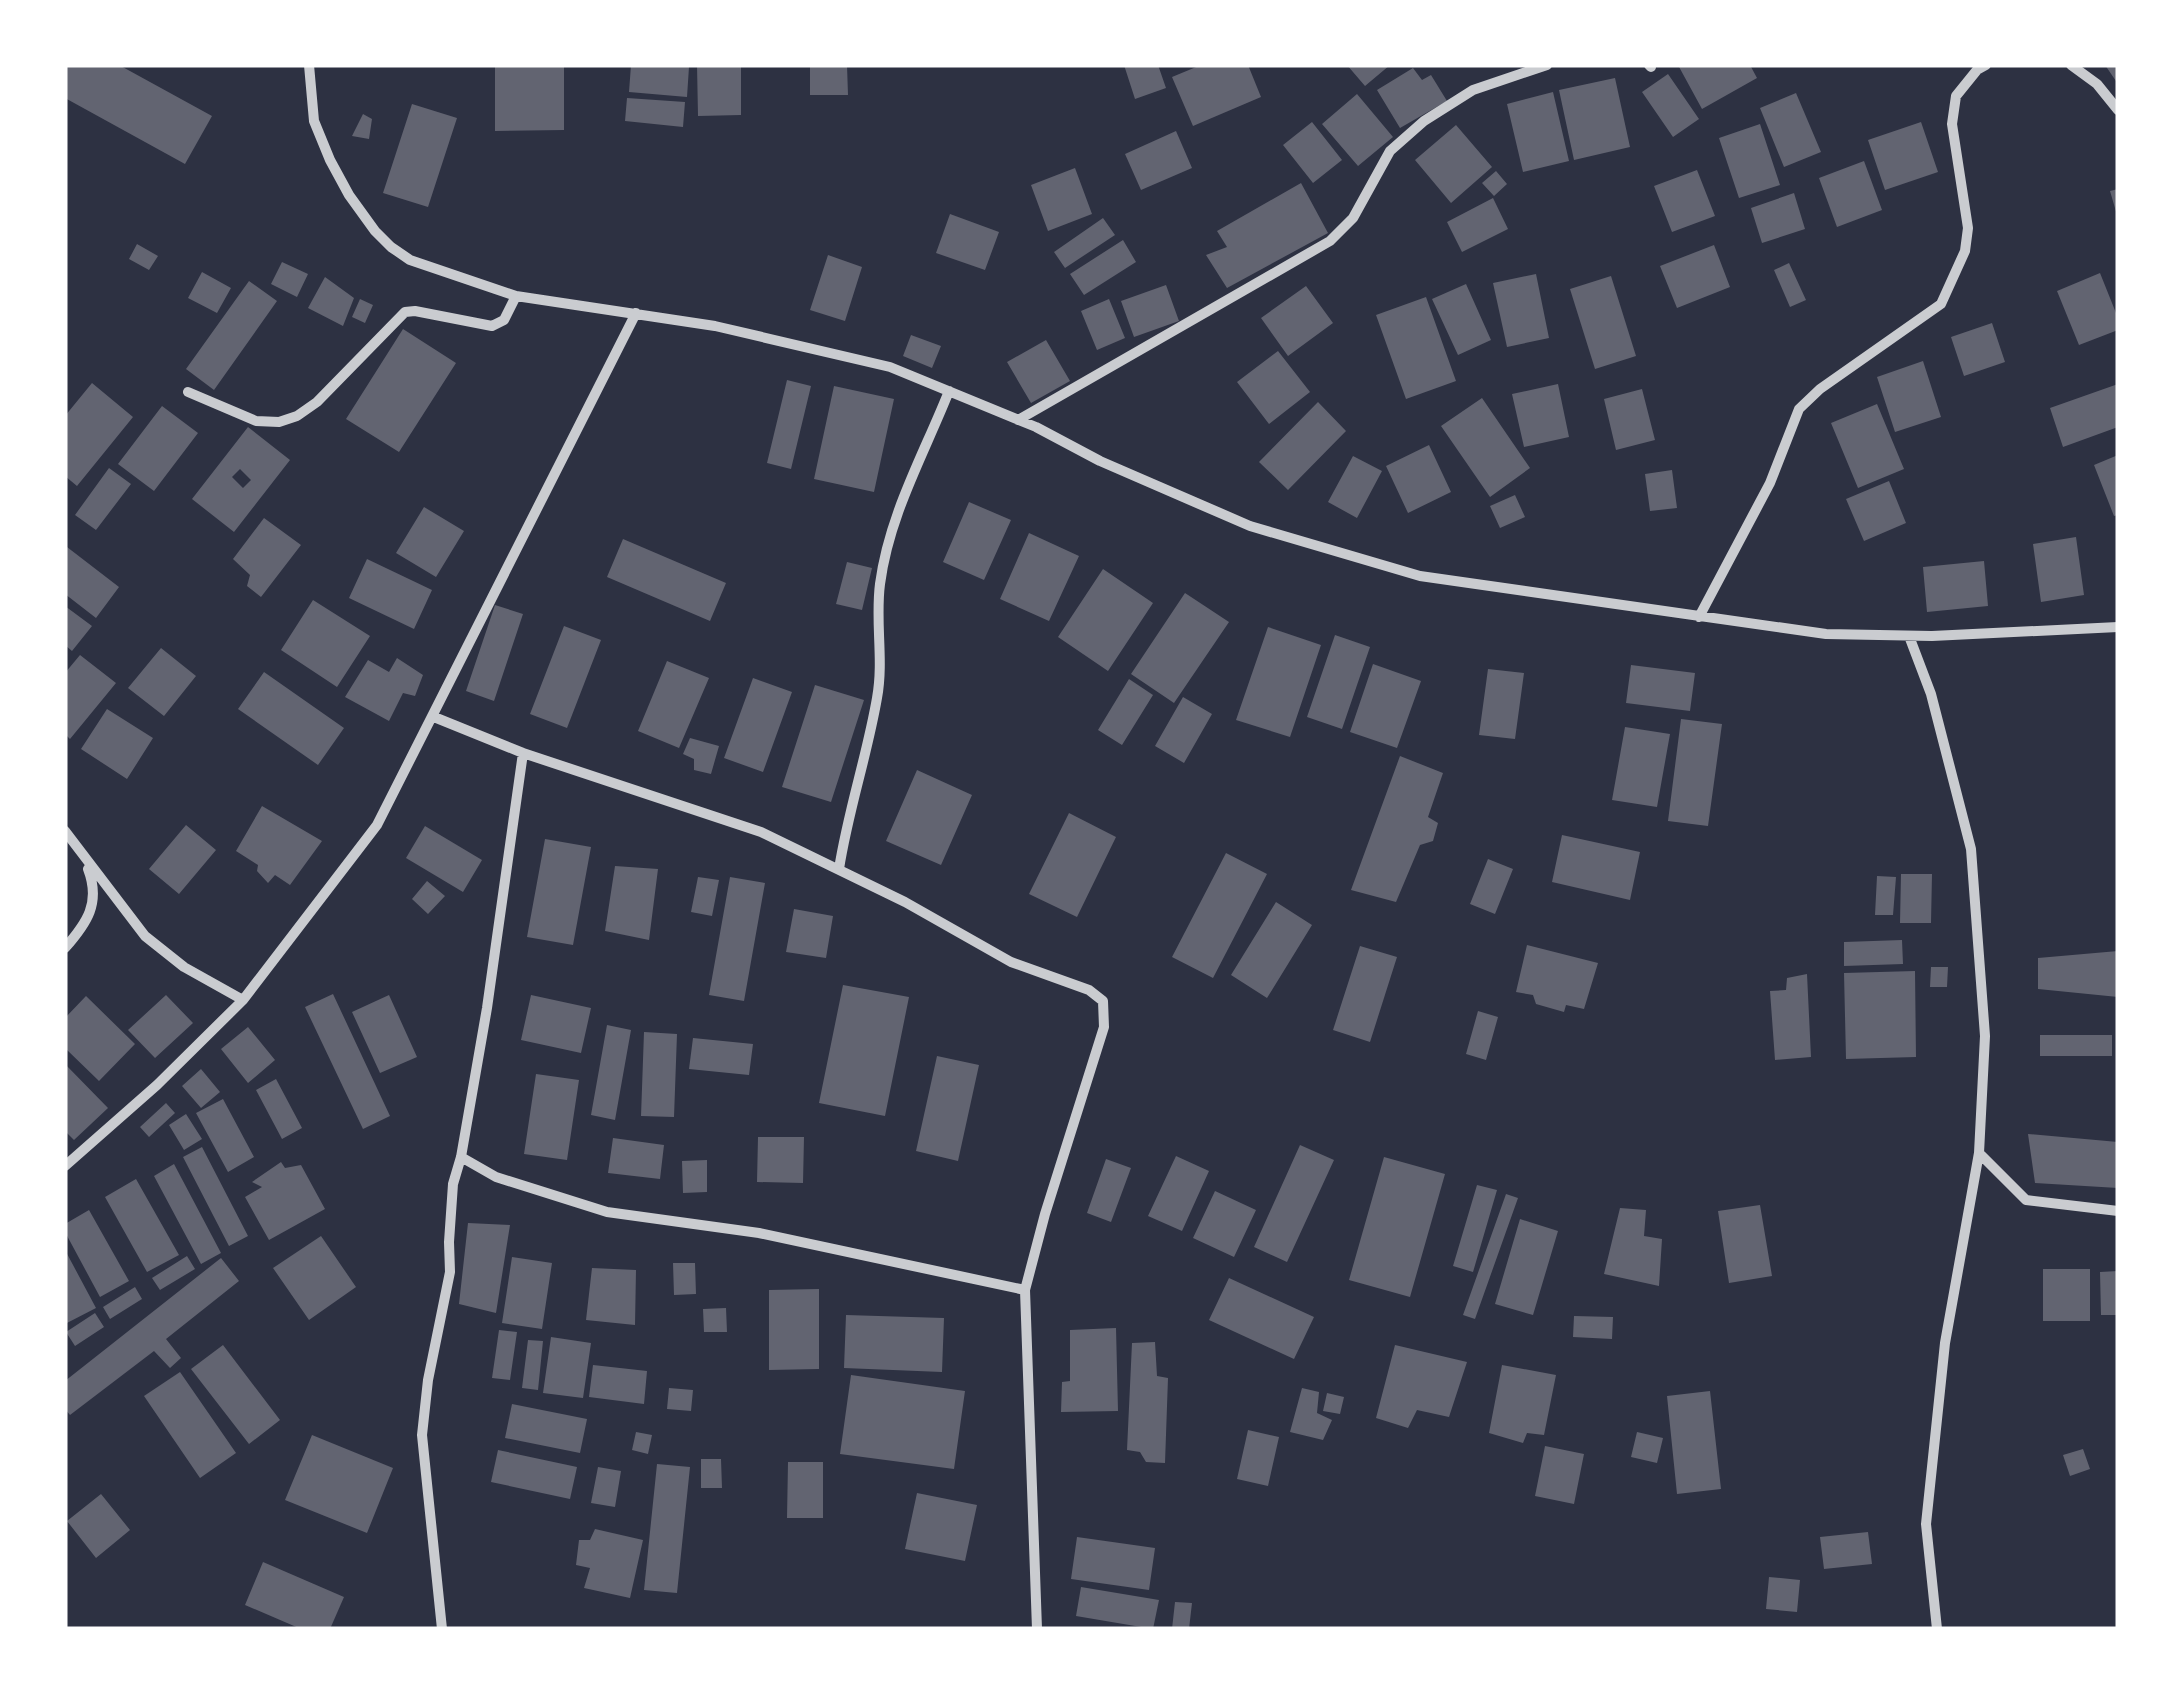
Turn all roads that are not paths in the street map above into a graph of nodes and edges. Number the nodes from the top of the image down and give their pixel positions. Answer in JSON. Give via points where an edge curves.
{"nodes":[{"id":1,"x":309,"y":65,"type":"edge"},
{"id":2,"x":1546,"y":65,"type":"edge"},
{"id":3,"x":2071,"y":65,"type":"edge"},
{"id":4,"x":1979,"y":67,"type":"edge"},
{"id":5,"x":2118,"y":110,"type":"edge"},
{"id":6,"x":516,"y":296,"type":"junction"},
{"id":7,"x":636,"y":313,"type":"junction"},
{"id":8,"x":949,"y":390,"type":"junction"},
{"id":9,"x":188,"y":392,"type":"dead end"},
{"id":10,"x":1018,"y":420,"type":"junction"},
{"id":11,"x":1699,"y":617,"type":"junction"},
{"id":12,"x":2118,"y":627,"type":"edge"},
{"id":13,"x":1909,"y":636,"type":"junction"},
{"id":14,"x":434,"y":717,"type":"junction"},
{"id":15,"x":524,"y":754,"type":"junction"},
{"id":16,"x":65,"y":831,"type":"edge"},
{"id":17,"x":84,"y":859,"type":"junction"},
{"id":18,"x":839,"y":869,"type":"junction"},
{"id":19,"x":65,"y":948,"type":"edge"},
{"id":20,"x":243,"y":1000,"type":"junction"},
{"id":21,"x":1979,"y":1153,"type":"junction"},
{"id":22,"x":461,"y":1157,"type":"junction"},
{"id":23,"x":65,"y":1166,"type":"edge"},
{"id":24,"x":2118,"y":1211,"type":"edge"},
{"id":25,"x":1025,"y":1290,"type":"junction"},
{"id":26,"x":442,"y":1629,"type":"edge"},
{"id":27,"x":1037,"y":1629,"type":"edge"},
{"id":28,"x":1937,"y":1629,"type":"edge"}],
"edges":[{"from":1,"to":6,"type":"street","via":[[314,121],[349,195],[376,231],[410,260]]},
{"from":2,"to":10,"type":"street","via":[[1472,90],[1424,120],[1390,150],[1353,218],[1330,241]]},
{"from":3,"to":5,"type":"street"},
{"from":4,"to":11,"type":"street","via":[[1956,96],[1952,124],[1968,228],[1941,304],[1799,409],[1770,484]]},
{"from":6,"to":7,"type":"street"},
{"from":6,"to":9,"type":"street","via":[[504,320],[492,326],[405,312],[318,402],[279,422],[256,421]]},
{"from":7,"to":8,"type":"street","via":[[890,366]]},
{"from":7,"to":14,"type":"street"},
{"from":8,"to":10,"type":"street"},
{"from":8,"to":18,"type":"street","via":[[887,544],[878,694]]},
{"from":10,"to":11,"type":"street","via":[[1250,526],[1420,576]]},
{"from":11,"to":13,"type":"street","via":[[1826,634]]},
{"from":12,"to":13,"type":"street"},
{"from":13,"to":21,"type":"street","via":[[1971,848],[1985,1036]]},
{"from":14,"to":15,"type":"street"},
{"from":14,"to":20,"type":"street","via":[[378,826]]},
{"from":15,"to":18,"type":"street","via":[[761,832]]},
{"from":15,"to":22,"type":"street"},
{"from":16,"to":17,"type":"street"},
{"from":17,"to":19,"type":"street","via":[[94,901]]},
{"from":17,"to":20,"type":"street","via":[[145,936]]},
{"from":18,"to":25,"type":"street","via":[[1011,962],[1102,1001],[1104,1027]]},
{"from":20,"to":23,"type":"street"},
{"from":21,"to":24,"type":"street","via":[[2026,1200]]},
{"from":21,"to":28,"type":"street","via":[[1946,1342],[1926,1524]]},
{"from":22,"to":25,"type":"street","via":[[496,1176],[607,1212],[759,1232]]},
{"from":22,"to":26,"type":"street","via":[[450,1209],[446,1307],[422,1436]]},
{"from":25,"to":27,"type":"street"}]}
